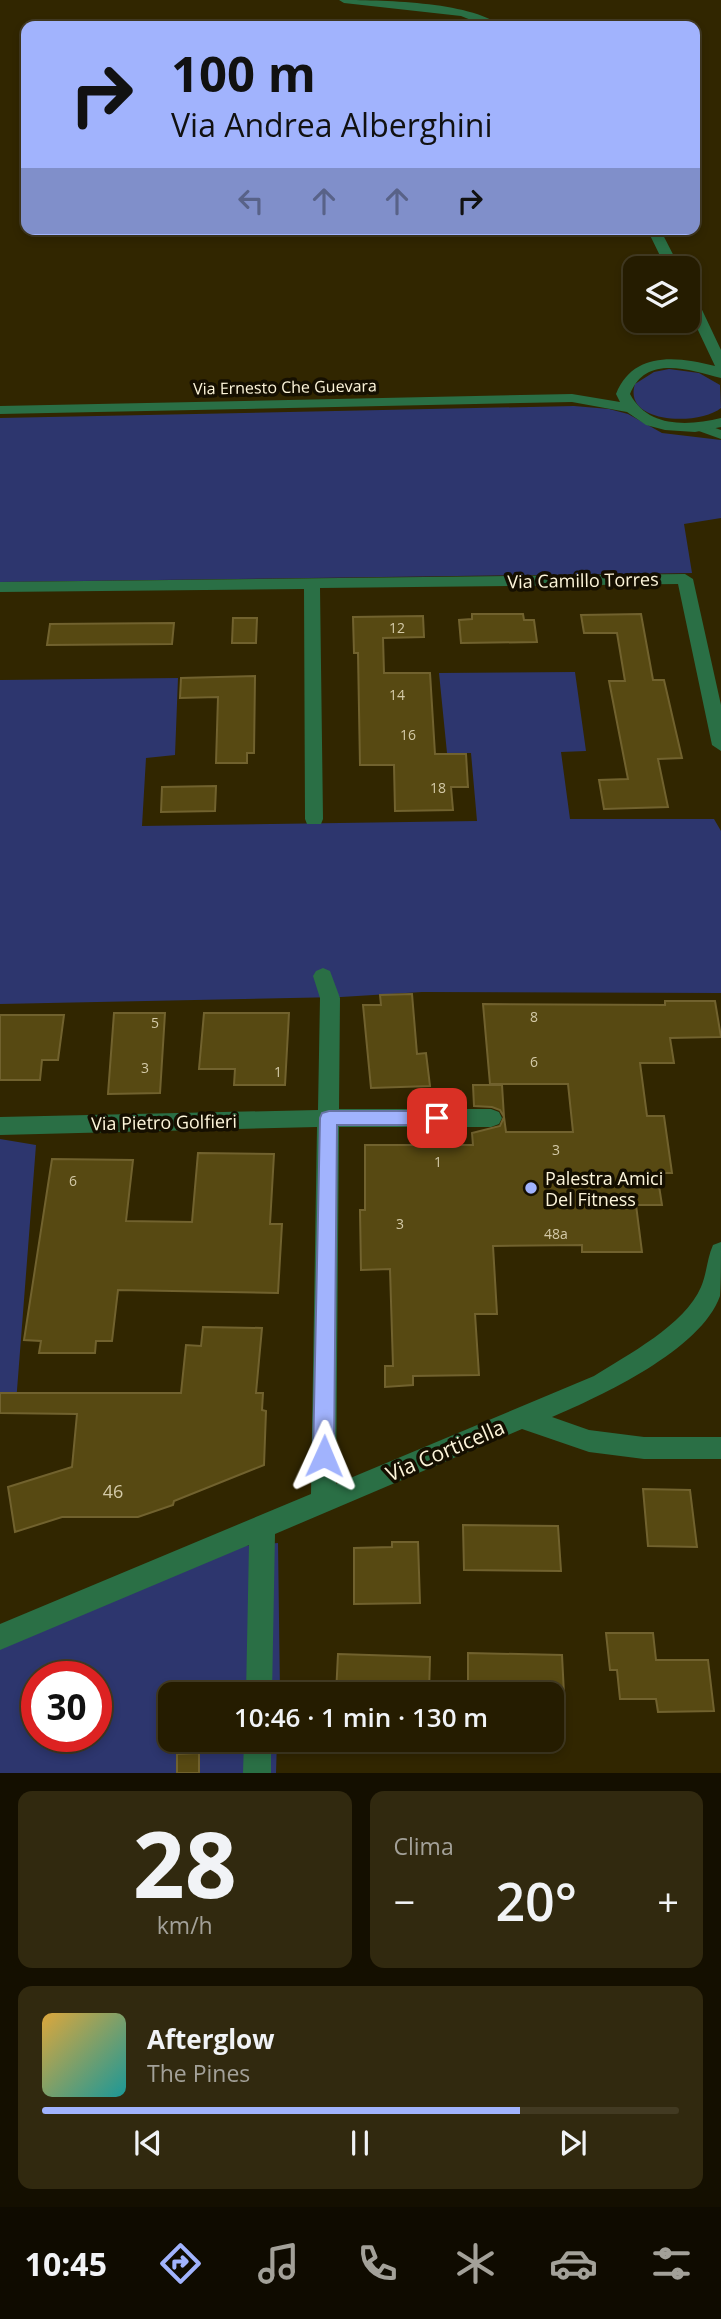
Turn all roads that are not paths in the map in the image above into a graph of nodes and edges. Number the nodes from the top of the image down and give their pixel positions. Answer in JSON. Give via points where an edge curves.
{"nodes":[{"id":1,"x":344,"y":0,"type":"edge"},
{"id":2,"x":483,"y":21,"type":"edge"},
{"id":3,"x":656,"y":235,"type":"edge"},
{"id":4,"x":667,"y":256,"type":"edge"},
{"id":5,"x":701,"y":321,"type":"joint"},
{"id":6,"x":673,"y":363,"type":"junction"},
{"id":7,"x":721,"y":365,"type":"edge"},
{"id":8,"x":721,"y":374,"type":"edge"},
{"id":9,"x":625,"y":383,"type":"junction"},
{"id":10,"x":572,"y":398,"type":"junction"},
{"id":11,"x":630,"y":408,"type":"junction"},
{"id":12,"x":0,"y":410,"type":"edge"},
{"id":13,"x":721,"y":422,"type":"edge"},
{"id":14,"x":701,"y":427,"type":"junction"},
{"id":15,"x":721,"y":435,"type":"edge"},
{"id":16,"x":312,"y":584,"type":"junction"},
{"id":17,"x":0,"y":587,"type":"edge"},
{"id":18,"x":721,"y":745,"type":"edge"},
{"id":19,"x":314,"y":819,"type":"dead end"},
{"id":20,"x":323,"y":976,"type":"dead end"},
{"id":21,"x":329,"y":1118,"type":"junction"},
{"id":22,"x":491,"y":1118,"type":"dead end"},
{"id":23,"x":0,"y":1126,"type":"edge"},
{"id":24,"x":721,"y":1252,"type":"edge"},
{"id":25,"x":523,"y":1418,"type":"junction"},
{"id":26,"x":721,"y":1448,"type":"edge"},
{"id":27,"x":323,"y":1501,"type":"junction"},
{"id":28,"x":262,"y":1528,"type":"junction"},
{"id":29,"x":0,"y":1637,"type":"edge"},
{"id":30,"x":259,"y":1682,"type":"edge"},
{"id":31,"x":258,"y":1752,"type":"edge"},
{"id":32,"x":257,"y":1773,"type":"edge"}],
"edges":[{"from":1,"to":2,"type":"street","via":[[463,13]]},
{"from":3,"to":4,"type":"street"},
{"from":5,"to":6,"type":"street","name":"Via Ernesto Che Guevara","via":[[701,334],[692,349]]},
{"from":5,"to":7,"type":"street"},
{"from":6,"to":8,"type":"street"},
{"from":6,"to":9,"type":"street","name":"Via Ernesto Che Guevara","via":[[640,370]]},
{"from":9,"to":10,"type":"street","name":"Via Ernesto Che Guevara"},
{"from":9,"to":11,"type":"street","via":[[623,394]]},
{"from":10,"to":11,"type":"street","name":"Via Ernesto Che Guevara"},
{"from":10,"to":12,"type":"street","name":"Via Ernesto Che Guevara"},
{"from":11,"to":14,"type":"street","via":[[656,422]]},
{"from":13,"to":14,"type":"street"},
{"from":14,"to":15,"type":"street"},
{"from":16,"to":17,"type":"street","name":"Via Camillo Torres"},
{"from":16,"to":18,"type":"street","name":"Via Camillo Torres","via":[[685,579]]},
{"from":16,"to":19,"type":"street"},
{"from":20,"to":21,"type":"street","via":[[330,998]]},
{"from":21,"to":22,"type":"street","name":"Via Pietro Golfieri"},
{"from":21,"to":23,"type":"street","name":"Via Pietro Golfieri"},
{"from":21,"to":27,"type":"street"},
{"from":24,"to":25,"type":"street","name":"Via Corticella","via":[[711,1290],[687,1322],[656,1349],[603,1384]]},
{"from":25,"to":26,"type":"street","via":[[589,1441],[644,1448]]},
{"from":25,"to":27,"type":"street","name":"Via Corticella"},
{"from":27,"to":28,"type":"street","name":"Via Corticella"},
{"from":28,"to":29,"type":"street","name":"Via Corticella"},
{"from":28,"to":30,"type":"street"},
{"from":31,"to":32,"type":"street"}]}
